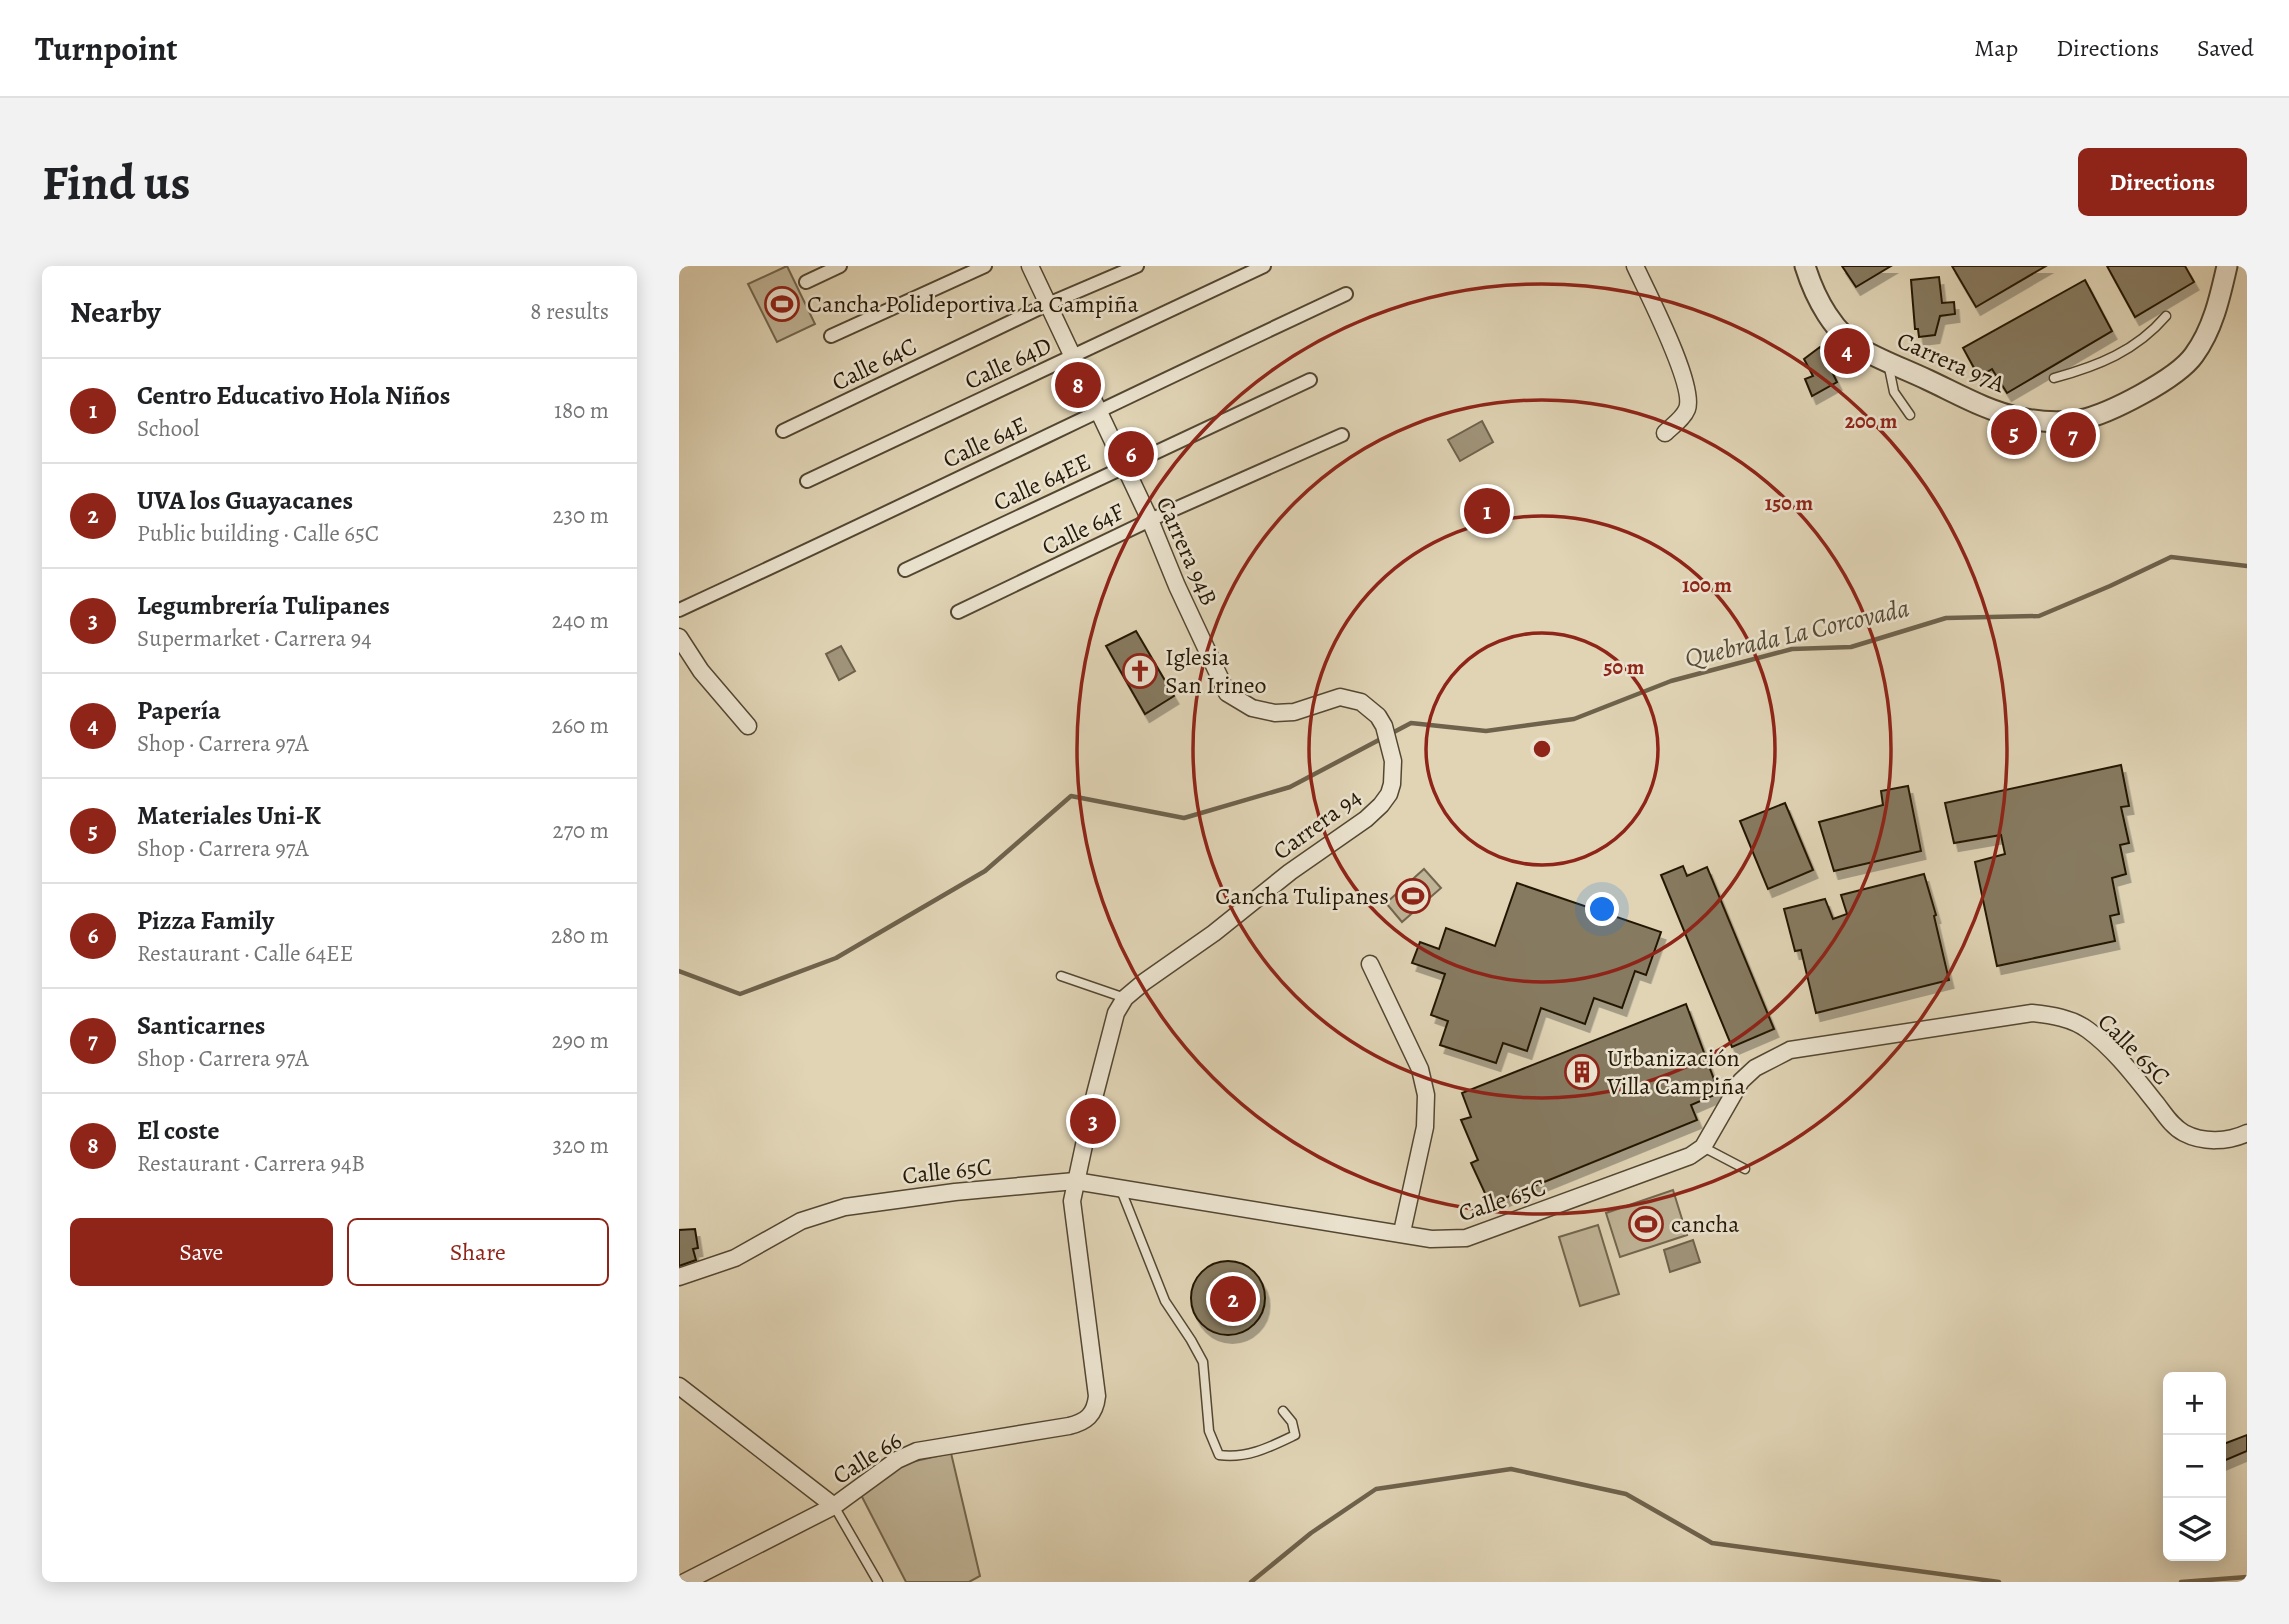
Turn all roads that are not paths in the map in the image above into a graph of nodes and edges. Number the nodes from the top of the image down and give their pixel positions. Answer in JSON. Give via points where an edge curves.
{"nodes":[{"id":1,"x":840,"y":266,"type":"edge"},
{"id":2,"x":985,"y":266,"type":"edge"},
{"id":3,"x":1030,"y":266,"type":"edge"},
{"id":4,"x":1137,"y":266,"type":"edge"},
{"id":5,"x":1264,"y":266,"type":"edge"},
{"id":6,"x":1635,"y":266,"type":"edge"},
{"id":7,"x":1805,"y":266,"type":"edge"},
{"id":8,"x":2227,"y":266,"type":"edge"},
{"id":9,"x":806,"y":282,"type":"dead end"},
{"id":10,"x":1346,"y":294,"type":"dead end"},
{"id":11,"x":1048,"y":304,"type":"junction"},
{"id":12,"x":2166,"y":316,"type":"dead end"},
{"id":13,"x":831,"y":336,"type":"dead end"},
{"id":14,"x":1072,"y":356,"type":"junction"},
{"id":15,"x":1887,"y":360,"type":"junction"},
{"id":16,"x":2054,"y":378,"type":"dead end"},
{"id":17,"x":1310,"y":380,"type":"dead end"},
{"id":18,"x":1098,"y":411,"type":"junction"},
{"id":19,"x":1910,"y":415,"type":"dead end"},
{"id":20,"x":783,"y":431,"type":"dead end"},
{"id":21,"x":1665,"y":433,"type":"dead end"},
{"id":22,"x":1342,"y":435,"type":"dead end"},
{"id":23,"x":1125,"y":466,"type":"junction"},
{"id":24,"x":807,"y":481,"type":"dead end"},
{"id":25,"x":1150,"y":520,"type":"junction"},
{"id":26,"x":905,"y":570,"type":"dead end"},
{"id":27,"x":679,"y":610,"type":"edge"},
{"id":28,"x":958,"y":612,"type":"dead end"},
{"id":29,"x":679,"y":637,"type":"edge"},
{"id":30,"x":1275,"y":713,"type":"joint"},
{"id":31,"x":748,"y":726,"type":"dead end"},
{"id":32,"x":1370,"y":964,"type":"dead end"},
{"id":33,"x":1062,"y":976,"type":"dead end"},
{"id":34,"x":1125,"y":998,"type":"junction"},
{"id":35,"x":2247,"y":1133,"type":"edge"},
{"id":36,"x":1703,"y":1147,"type":"junction"},
{"id":37,"x":1745,"y":1169,"type":"dead end"},
{"id":38,"x":1075,"y":1181,"type":"junction"},
{"id":39,"x":1120,"y":1187,"type":"junction"},
{"id":40,"x":1402,"y":1233,"type":"junction"},
{"id":41,"x":679,"y":1277,"type":"edge"},
{"id":42,"x":679,"y":1387,"type":"edge"},
{"id":43,"x":1283,"y":1411,"type":"dead end"},
{"id":44,"x":1088,"y":1419,"type":"joint"},
{"id":45,"x":834,"y":1506,"type":"junction"},
{"id":46,"x":685,"y":1582,"type":"edge"},
{"id":47,"x":878,"y":1582,"type":"edge"}],
"edges":[{"from":1,"to":9,"type":"street"},
{"from":2,"to":13,"type":"street"},
{"from":3,"to":11,"type":"street","name":"Carrera 94B"},
{"from":4,"to":11,"type":"street","name":"Calle 64C"},
{"from":5,"to":14,"type":"street","name":"Calle 64D"},
{"from":6,"to":21,"type":"street","via":[[1689,395],[1688,408]]},
{"from":7,"to":15,"type":"street","name":"Carrera 97A","via":[[1832,322],[1862,350]]},
{"from":8,"to":15,"type":"street","name":"Carrera 97A","via":[[2214,317],[2192,359],[2135,398],[2080,420],[2021,418]]},
{"from":10,"to":18,"type":"street","name":"Calle 64E"},
{"from":11,"to":14,"type":"street","name":"Carrera 94B"},
{"from":11,"to":20,"type":"street","name":"Calle 64C"},
{"from":12,"to":16,"type":"lane","via":[[2152,332],[2115,357]]},
{"from":14,"to":18,"type":"street","name":"Carrera 94B"},
{"from":14,"to":24,"type":"street","name":"Calle 64D"},
{"from":15,"to":19,"type":"lane","via":[[1894,392]]},
{"from":17,"to":23,"type":"street","name":"Calle 64EE"},
{"from":18,"to":23,"type":"street","name":"Carrera 94B"},
{"from":18,"to":27,"type":"street","name":"Calle 64E"},
{"from":22,"to":25,"type":"street","name":"Calle 64F"},
{"from":23,"to":25,"type":"street","name":"Carrera 94B"},
{"from":23,"to":26,"type":"street","name":"Calle 64EE"},
{"from":25,"to":28,"type":"street","name":"Calle 64F"},
{"from":25,"to":30,"type":"street","name":"Carrera 94B","via":[[1227,693],[1252,708]]},
{"from":29,"to":31,"type":"street"},
{"from":30,"to":34,"type":"street","name":"Carrera 94","via":[[1294,712],[1340,697],[1361,702],[1384,726],[1391,749],[1389,794],[1366,819]]},
{"from":32,"to":40,"type":"street","via":[[1420,1069],[1426,1095],[1425,1126]]},
{"from":33,"to":34,"type":"lane"},
{"from":34,"to":38,"type":"street","name":"Carrera 94","via":[[1116,1013]]},
{"from":35,"to":36,"type":"street","name":"Calle 65C","via":[[2218,1141],[2185,1133],[2171,1124],[2087,1029],[2032,1013],[1790,1050],[1755,1068],[1741,1081]]},
{"from":36,"to":37,"type":"lane"},
{"from":36,"to":40,"type":"street","name":"Calle 65C","via":[[1690,1156],[1465,1238],[1431,1239]]},
{"from":38,"to":39,"type":"street","name":"Calle 65C"},
{"from":38,"to":41,"type":"street","name":"Calle 65C","via":[[845,1207],[801,1221],[735,1258]]},
{"from":38,"to":44,"type":"street","name":"Carrera 94","via":[[1073,1226],[1097,1396]]},
{"from":39,"to":40,"type":"street","name":"Calle 65C"},
{"from":39,"to":43,"type":"lane","via":[[1165,1301],[1203,1362],[1209,1431],[1219,1455],[1261,1451],[1294,1434]]},
{"from":42,"to":45,"type":"street"},
{"from":44,"to":45,"type":"street","name":"Calle 66","via":[[917,1451],[897,1460]]},
{"from":45,"to":46,"type":"street","name":"Calle 66"},
{"from":45,"to":47,"type":"lane"}]}
